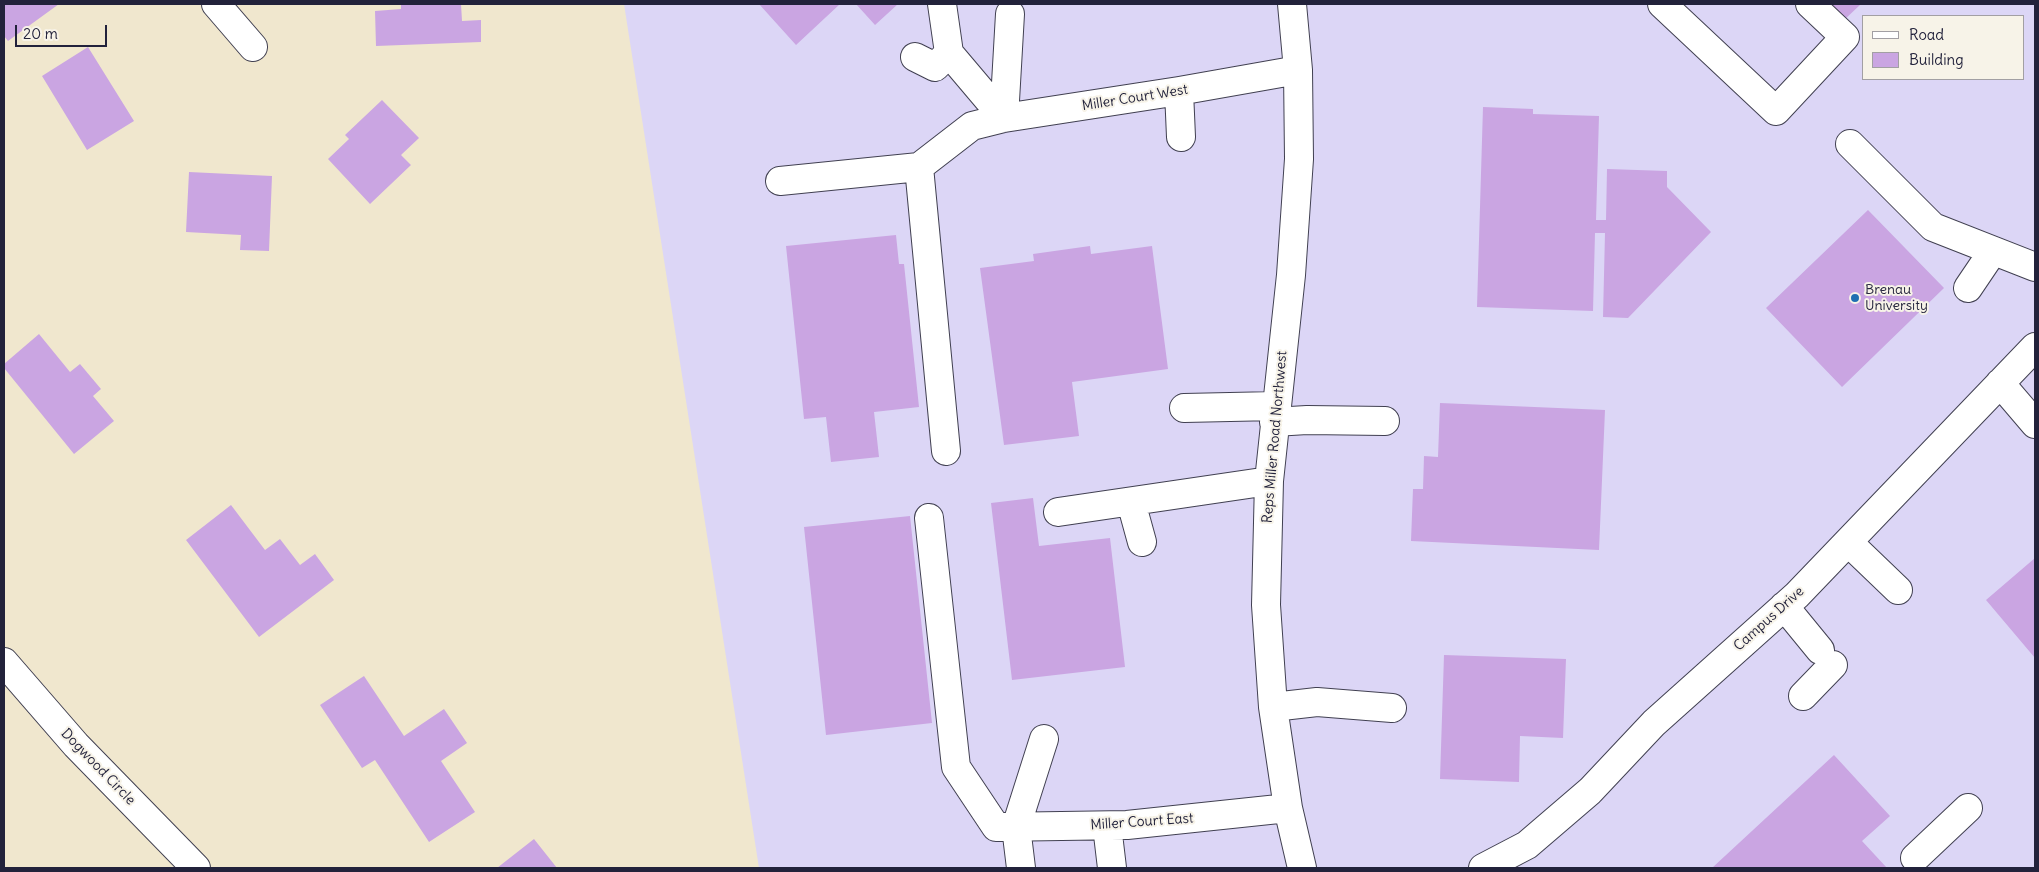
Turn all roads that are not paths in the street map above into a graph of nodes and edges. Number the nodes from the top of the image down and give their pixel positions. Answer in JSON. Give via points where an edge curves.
{"nodes":[{"id":1,"x":216,"y":4,"type":"edge"},
{"id":2,"x":942,"y":4,"type":"edge"},
{"id":3,"x":1292,"y":4,"type":"edge"},
{"id":4,"x":1662,"y":4,"type":"edge"},
{"id":5,"x":1810,"y":4,"type":"edge"},
{"id":6,"x":1010,"y":14,"type":"dead end"},
{"id":7,"x":253,"y":47,"type":"dead end"},
{"id":8,"x":949,"y":53,"type":"junction"},
{"id":9,"x":915,"y":57,"type":"dead end"},
{"id":10,"x":1298,"y":70,"type":"junction"},
{"id":11,"x":1179,"y":91,"type":"junction"},
{"id":12,"x":1004,"y":118,"type":"junction"},
{"id":13,"x":1181,"y":137,"type":"dead end"},
{"id":14,"x":1850,"y":144,"type":"dead end"},
{"id":15,"x":919,"y":167,"type":"junction"},
{"id":16,"x":780,"y":181,"type":"dead end"},
{"id":17,"x":1993,"y":251,"type":"junction"},
{"id":18,"x":2035,"y":267,"type":"edge"},
{"id":19,"x":1968,"y":288,"type":"dead end"},
{"id":20,"x":2035,"y":347,"type":"edge"},
{"id":21,"x":2000,"y":383,"type":"junction"},
{"id":22,"x":1184,"y":408,"type":"dead end"},
{"id":23,"x":1275,"y":414,"type":"junction"},
{"id":24,"x":1385,"y":421,"type":"dead end"},
{"id":25,"x":2035,"y":424,"type":"edge"},
{"id":26,"x":946,"y":451,"type":"dead end"},
{"id":27,"x":1269,"y":481,"type":"junction"},
{"id":28,"x":1131,"y":502,"type":"junction"},
{"id":29,"x":1058,"y":512,"type":"dead end"},
{"id":30,"x":929,"y":518,"type":"dead end"},
{"id":31,"x":1142,"y":542,"type":"dead end"},
{"id":32,"x":1848,"y":542,"type":"junction"},
{"id":33,"x":1898,"y":590,"type":"dead end"},
{"id":34,"x":1784,"y":606,"type":"junction"},
{"id":35,"x":4,"y":662,"type":"edge"},
{"id":36,"x":1803,"y":696,"type":"dead end"},
{"id":37,"x":1273,"y":707,"type":"junction"},
{"id":38,"x":1392,"y":708,"type":"dead end"},
{"id":39,"x":1044,"y":739,"type":"dead end"},
{"id":40,"x":1288,"y":808,"type":"junction"},
{"id":41,"x":1968,"y":808,"type":"dead end"},
{"id":42,"x":1107,"y":826,"type":"junction"},
{"id":43,"x":1006,"y":827,"type":"junction"},
{"id":44,"x":1916,"y":858,"type":"dead end"},
{"id":45,"x":196,"y":868,"type":"edge"},
{"id":46,"x":1021,"y":868,"type":"edge"},
{"id":47,"x":1112,"y":868,"type":"edge"},
{"id":48,"x":1302,"y":868,"type":"edge"},
{"id":49,"x":1483,"y":868,"type":"edge"}],
"edges":[{"from":1,"to":7,"type":"street"},
{"from":2,"to":8,"type":"street"},
{"from":3,"to":10,"type":"street","name":"Reps Miller Road Northwest"},
{"from":4,"to":5,"type":"street","via":[[1776,111],[1845,37]]},
{"from":6,"to":12,"type":"street"},
{"from":8,"to":9,"type":"street","via":[[935,67]]},
{"from":8,"to":12,"type":"street"},
{"from":10,"to":11,"type":"street","name":"Miller Court West"},
{"from":10,"to":23,"type":"street","name":"Reps Miller Road Northwest","via":[[1299,160]]},
{"from":11,"to":12,"type":"street","name":"Miller Court West"},
{"from":11,"to":13,"type":"street"},
{"from":12,"to":15,"type":"street","name":"Miller Court West","via":[[972,126]]},
{"from":14,"to":17,"type":"street","via":[[1934,227]]},
{"from":15,"to":16,"type":"street"},
{"from":15,"to":26,"type":"street"},
{"from":17,"to":18,"type":"street"},
{"from":17,"to":19,"type":"street"},
{"from":20,"to":21,"type":"street","name":"Campus Drive"},
{"from":21,"to":25,"type":"street"},
{"from":21,"to":32,"type":"street","name":"Campus Drive"},
{"from":22,"to":23,"type":"street"},
{"from":23,"to":24,"type":"street","via":[[1307,420]]},
{"from":23,"to":27,"type":"street","name":"Reps Miller Road Northwest"},
{"from":27,"to":28,"type":"street"},
{"from":27,"to":37,"type":"street","name":"Reps Miller Road Northwest","via":[[1266,605]]},
{"from":28,"to":29,"type":"street"},
{"from":28,"to":31,"type":"street"},
{"from":30,"to":43,"type":"street","via":[[956,767]]},
{"from":32,"to":33,"type":"street"},
{"from":32,"to":34,"type":"street","name":"Campus Drive"},
{"from":34,"to":36,"type":"street","via":[[1826,658]]},
{"from":34,"to":49,"type":"street","name":"Campus Drive","via":[[1654,723],[1590,791],[1527,845]]},
{"from":35,"to":45,"type":"street","name":"Dogwood Circle","via":[[76,745]]},
{"from":37,"to":38,"type":"street","via":[[1317,702]]},
{"from":37,"to":40,"type":"street","name":"Reps Miller Road Northwest"},
{"from":39,"to":43,"type":"street"},
{"from":40,"to":42,"type":"street","name":"Miller Court East"},
{"from":40,"to":48,"type":"street","name":"Reps Miller Road Northwest"},
{"from":41,"to":44,"type":"street"},
{"from":42,"to":43,"type":"street","name":"Miller Court East"},
{"from":42,"to":47,"type":"street"},
{"from":43,"to":46,"type":"street"}]}
